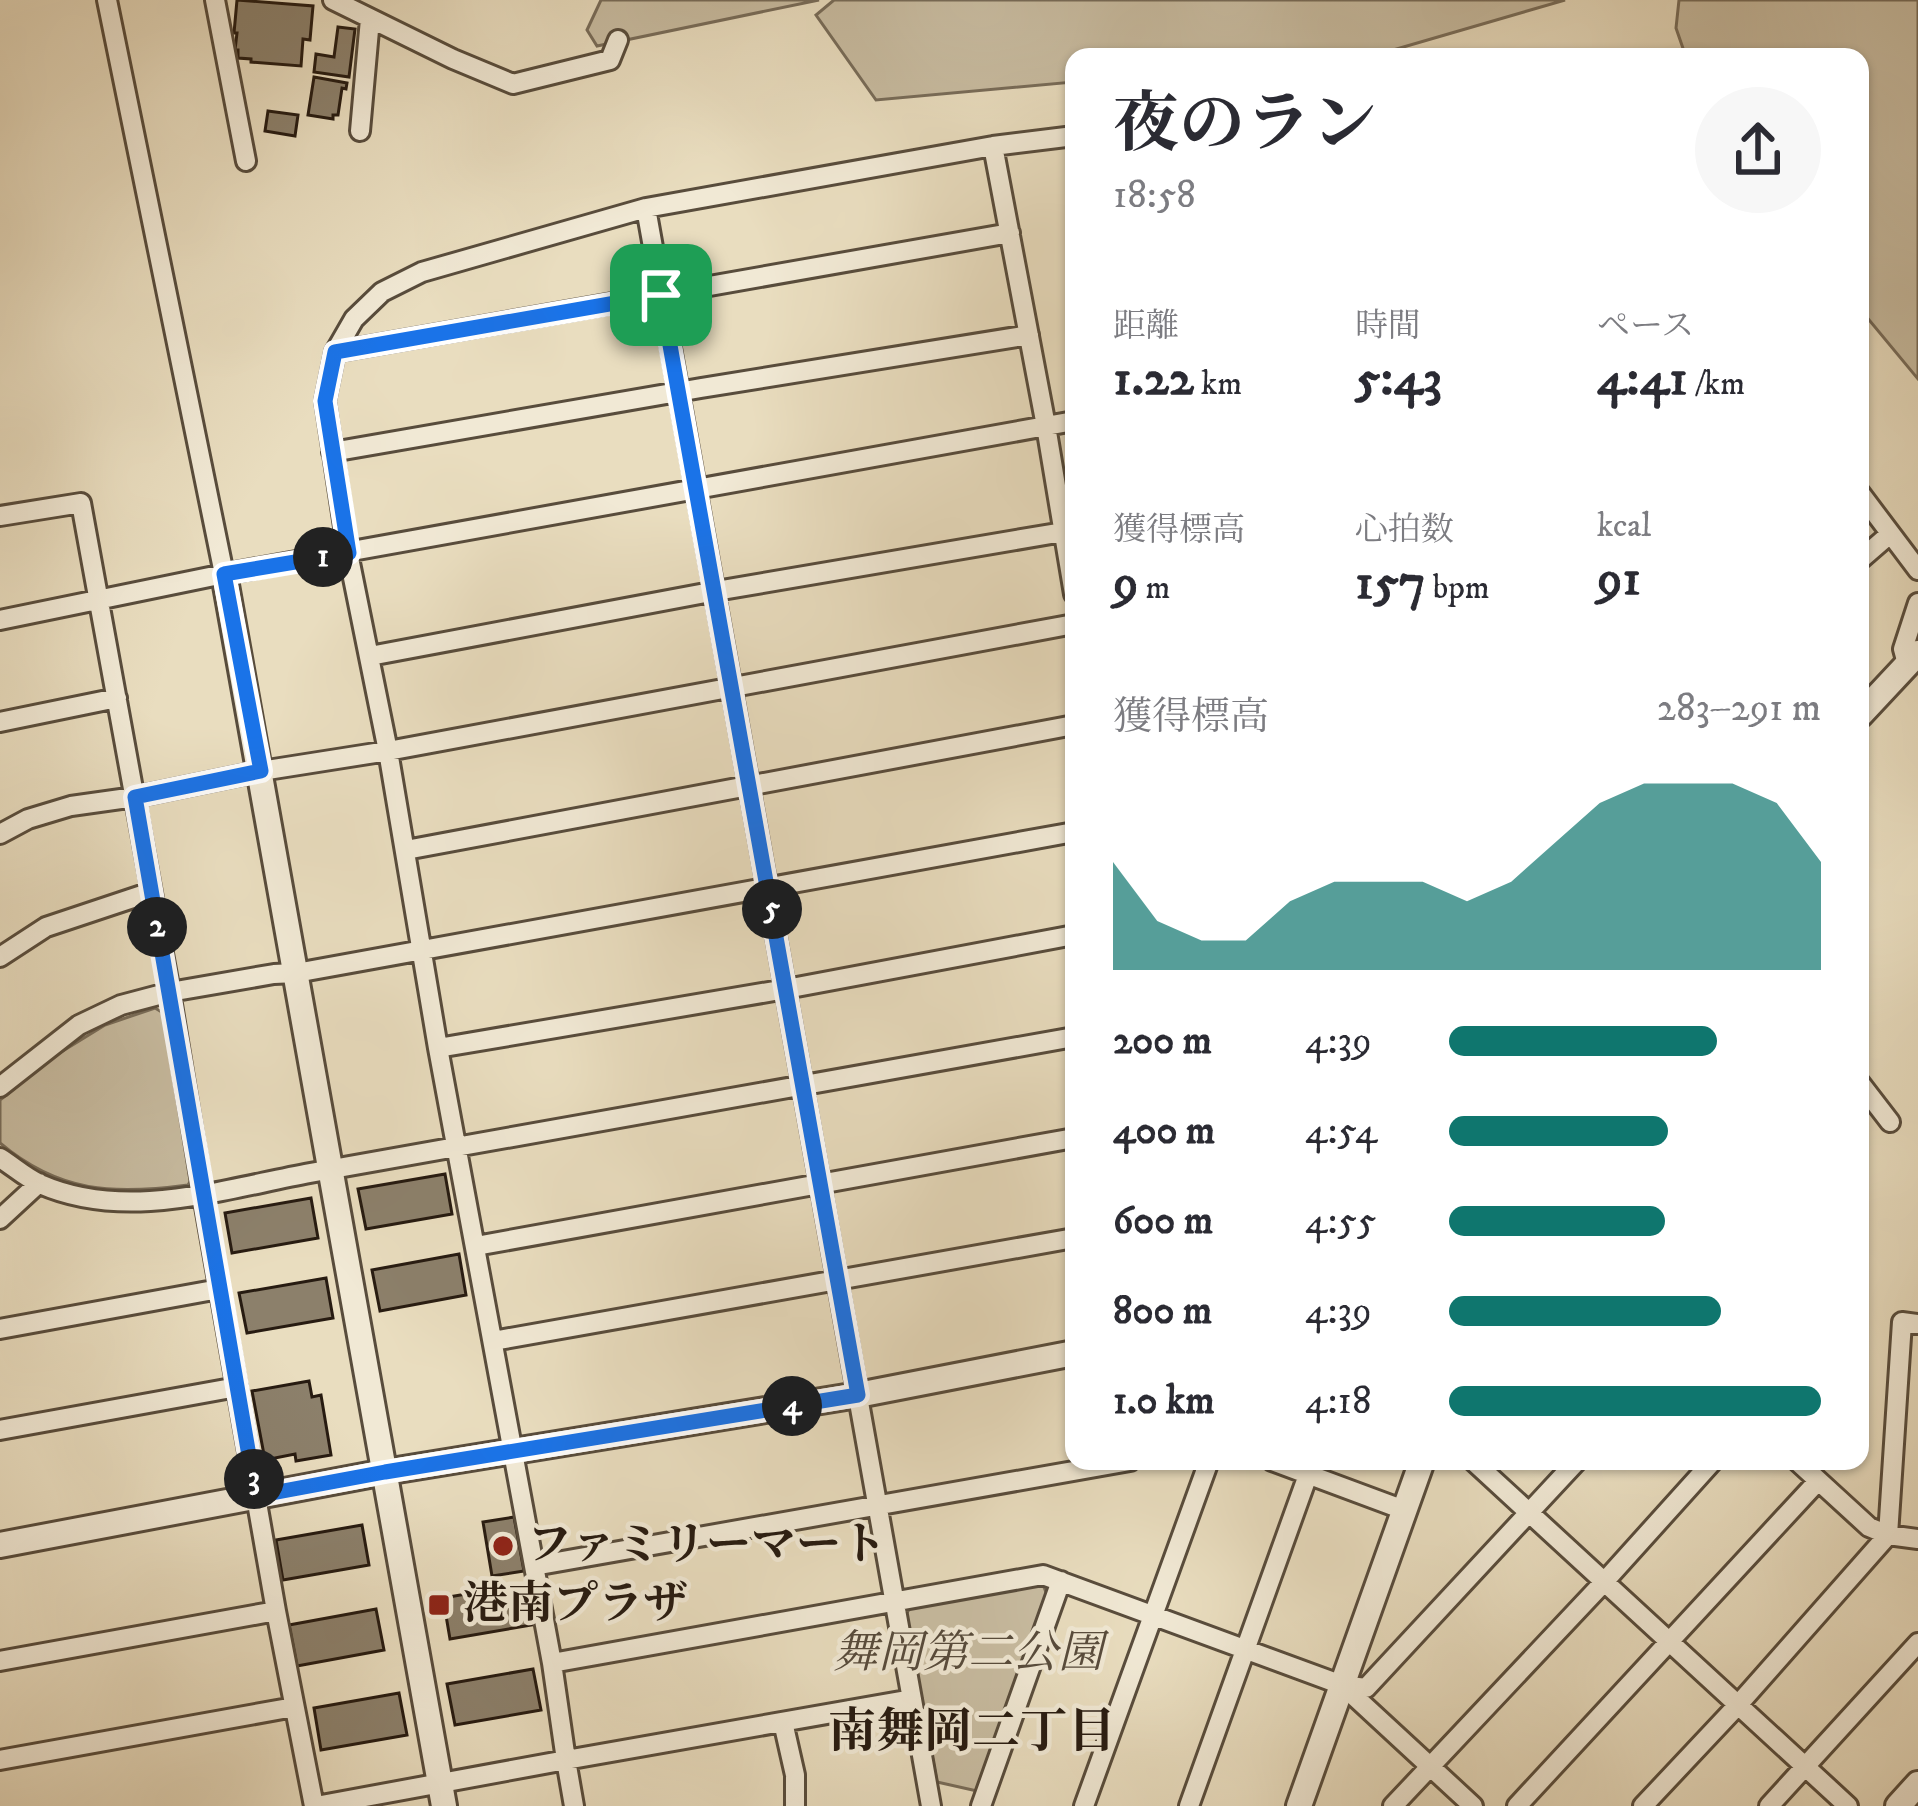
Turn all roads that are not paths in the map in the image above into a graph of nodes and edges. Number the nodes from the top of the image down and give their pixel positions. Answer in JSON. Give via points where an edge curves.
{"nodes":[{"id":1,"x":106,"y":0,"type":"edge"},
{"id":2,"x":215,"y":0,"type":"edge"},
{"id":3,"x":333,"y":0,"type":"edge"},
{"id":4,"x":370,"y":19,"type":"junction"},
{"id":5,"x":618,"y":40,"type":"dead end"},
{"id":6,"x":359,"y":130,"type":"dead end"},
{"id":7,"x":1065,"y":137,"type":"edge"},
{"id":8,"x":993,"y":146,"type":"junction"},
{"id":9,"x":246,"y":161,"type":"dead end"},
{"id":10,"x":646,"y":208,"type":"junction"},
{"id":11,"x":1010,"y":233,"type":"junction"},
{"id":12,"x":661,"y":295,"type":"junction"},
{"id":13,"x":1029,"y":335,"type":"junction"},
{"id":14,"x":335,"y":352,"type":"junction"},
{"id":15,"x":680,"y":391,"type":"junction"},
{"id":16,"x":1065,"y":423,"type":"edge"},
{"id":17,"x":1046,"y":426,"type":"junction"},
{"id":18,"x":332,"y":452,"type":"junction"},
{"id":19,"x":698,"y":490,"type":"junction"},
{"id":20,"x":1869,"y":505,"type":"edge"},
{"id":21,"x":0,"y":516,"type":"edge"},
{"id":22,"x":1063,"y":532,"type":"junction"},
{"id":23,"x":1890,"y":534,"type":"junction"},
{"id":24,"x":1065,"y":543,"type":"edge"},
{"id":25,"x":1869,"y":552,"type":"edge"},
{"id":26,"x":349,"y":553,"type":"junction"},
{"id":27,"x":1918,"y":570,"type":"edge"},
{"id":28,"x":224,"y":574,"type":"junction"},
{"id":29,"x":716,"y":591,"type":"junction"},
{"id":30,"x":99,"y":600,"type":"junction"},
{"id":31,"x":1918,"y":603,"type":"edge"},
{"id":32,"x":0,"y":620,"type":"edge"},
{"id":33,"x":1065,"y":626,"type":"edge"},
{"id":34,"x":370,"y":656,"type":"junction"},
{"id":35,"x":1913,"y":658,"type":"edge"},
{"id":36,"x":732,"y":688,"type":"junction"},
{"id":37,"x":117,"y":698,"type":"junction"},
{"id":38,"x":1869,"y":705,"type":"edge"},
{"id":39,"x":0,"y":722,"type":"edge"},
{"id":40,"x":1065,"y":727,"type":"edge"},
{"id":41,"x":388,"y":751,"type":"junction"},
{"id":42,"x":261,"y":771,"type":"junction"},
{"id":43,"x":750,"y":787,"type":"junction"},
{"id":44,"x":135,"y":797,"type":"junction"},
{"id":45,"x":0,"y":834,"type":"edge"},
{"id":46,"x":1065,"y":834,"type":"edge"},
{"id":47,"x":406,"y":850,"type":"junction"},
{"id":48,"x":768,"y":886,"type":"junction"},
{"id":49,"x":151,"y":892,"type":"junction"},
{"id":50,"x":1065,"y":936,"type":"edge"},
{"id":51,"x":421,"y":950,"type":"junction"},
{"id":52,"x":0,"y":957,"type":"edge"},
{"id":53,"x":296,"y":973,"type":"junction"},
{"id":54,"x":786,"y":989,"type":"junction"},
{"id":55,"x":170,"y":992,"type":"junction"},
{"id":56,"x":1065,"y":1039,"type":"edge"},
{"id":57,"x":438,"y":1048,"type":"junction"},
{"id":58,"x":802,"y":1084,"type":"junction"},
{"id":59,"x":0,"y":1087,"type":"edge"},
{"id":60,"x":1869,"y":1095,"type":"edge"},
{"id":61,"x":1890,"y":1122,"type":"dead end"},
{"id":62,"x":1065,"y":1140,"type":"edge"},
{"id":63,"x":458,"y":1147,"type":"junction"},
{"id":64,"x":0,"y":1158,"type":"edge"},
{"id":65,"x":331,"y":1169,"type":"junction"},
{"id":66,"x":39,"y":1183,"type":"junction"},
{"id":67,"x":820,"y":1184,"type":"junction"},
{"id":68,"x":202,"y":1195,"type":"junction"},
{"id":69,"x":0,"y":1219,"type":"edge"},
{"id":70,"x":1065,"y":1240,"type":"edge"},
{"id":71,"x":476,"y":1246,"type":"junction"},
{"id":72,"x":837,"y":1280,"type":"junction"},
{"id":73,"x":219,"y":1288,"type":"junction"},
{"id":74,"x":1918,"y":1324,"type":"edge"},
{"id":75,"x":0,"y":1329,"type":"edge"},
{"id":76,"x":493,"y":1342,"type":"junction"},
{"id":77,"x":1065,"y":1355,"type":"edge"},
{"id":78,"x":237,"y":1387,"type":"junction"},
{"id":79,"x":858,"y":1395,"type":"junction"},
{"id":80,"x":0,"y":1430,"type":"edge"},
{"id":81,"x":512,"y":1452,"type":"junction"},
{"id":82,"x":1076,"y":1470,"type":"edge"},
{"id":83,"x":1206,"y":1470,"type":"edge"},
{"id":84,"x":1310,"y":1470,"type":"edge"},
{"id":85,"x":1315,"y":1470,"type":"edge"},
{"id":86,"x":1419,"y":1470,"type":"edge"},
{"id":87,"x":1484,"y":1470,"type":"edge"},
{"id":88,"x":1568,"y":1470,"type":"edge"},
{"id":89,"x":1705,"y":1470,"type":"edge"},
{"id":90,"x":1806,"y":1470,"type":"edge"},
{"id":91,"x":385,"y":1472,"type":"junction"},
{"id":92,"x":1818,"y":1481,"type":"junction"},
{"id":93,"x":256,"y":1496,"type":"junction"},
{"id":94,"x":878,"y":1503,"type":"junction"},
{"id":95,"x":1404,"y":1510,"type":"junction"},
{"id":96,"x":1529,"y":1511,"type":"junction"},
{"id":97,"x":1888,"y":1535,"type":"junction"},
{"id":98,"x":1918,"y":1539,"type":"edge"},
{"id":99,"x":0,"y":1545,"type":"edge"},
{"id":100,"x":535,"y":1566,"type":"junction"},
{"id":101,"x":1061,"y":1581,"type":"junction"},
{"id":102,"x":1604,"y":1582,"type":"junction"},
{"id":103,"x":894,"y":1600,"type":"junction"},
{"id":104,"x":276,"y":1611,"type":"junction"},
{"id":105,"x":1155,"y":1616,"type":"junction"},
{"id":106,"x":1669,"y":1641,"type":"junction"},
{"id":107,"x":1918,"y":1643,"type":"edge"},
{"id":108,"x":1245,"y":1649,"type":"junction"},
{"id":109,"x":0,"y":1661,"type":"edge"},
{"id":110,"x":552,"y":1663,"type":"junction"},
{"id":111,"x":1342,"y":1684,"type":"junction"},
{"id":112,"x":912,"y":1699,"type":"junction"},
{"id":113,"x":1737,"y":1706,"type":"junction"},
{"id":114,"x":294,"y":1707,"type":"junction"},
{"id":115,"x":783,"y":1722,"type":"junction"},
{"id":116,"x":0,"y":1760,"type":"edge"},
{"id":117,"x":566,"y":1760,"type":"junction"},
{"id":118,"x":1430,"y":1766,"type":"junction"},
{"id":119,"x":1805,"y":1767,"type":"junction"},
{"id":120,"x":1918,"y":1784,"type":"edge"},
{"id":121,"x":442,"y":1795,"type":"edge"},
{"id":122,"x":315,"y":1806,"type":"edge"},
{"id":123,"x":574,"y":1806,"type":"edge"},
{"id":124,"x":795,"y":1806,"type":"edge"},
{"id":125,"x":931,"y":1806,"type":"edge"},
{"id":126,"x":981,"y":1806,"type":"edge"},
{"id":127,"x":1084,"y":1806,"type":"edge"},
{"id":128,"x":1189,"y":1806,"type":"edge"},
{"id":129,"x":1299,"y":1806,"type":"edge"},
{"id":130,"x":1393,"y":1806,"type":"edge"},
{"id":131,"x":1473,"y":1806,"type":"edge"},
{"id":132,"x":1517,"y":1806,"type":"edge"},
{"id":133,"x":1643,"y":1806,"type":"edge"},
{"id":134,"x":1768,"y":1806,"type":"edge"},
{"id":135,"x":1848,"y":1806,"type":"edge"},
{"id":136,"x":1898,"y":1806,"type":"edge"}],
"edges":[{"from":1,"to":28,"type":"street"},
{"from":2,"to":9,"type":"street"},
{"from":3,"to":4,"type":"street"},
{"from":4,"to":5,"type":"street","via":[[513,84],[610,60]]},
{"from":4,"to":6,"type":"street"},
{"from":7,"to":8,"type":"street"},
{"from":8,"to":10,"type":"street"},
{"from":8,"to":11,"type":"street"},
{"from":10,"to":12,"type":"street"},
{"from":10,"to":14,"type":"street","via":[[422,272],[382,292]]},
{"from":11,"to":12,"type":"street"},
{"from":11,"to":13,"type":"street"},
{"from":12,"to":14,"type":"street"},
{"from":12,"to":15,"type":"street"},
{"from":13,"to":15,"type":"street"},
{"from":13,"to":17,"type":"street"},
{"from":14,"to":18,"type":"street","via":[[325,401]]},
{"from":15,"to":18,"type":"street"},
{"from":15,"to":19,"type":"street"},
{"from":16,"to":17,"type":"street"},
{"from":17,"to":19,"type":"street"},
{"from":17,"to":22,"type":"street"},
{"from":18,"to":26,"type":"street"},
{"from":19,"to":26,"type":"street"},
{"from":19,"to":29,"type":"street"},
{"from":20,"to":23,"type":"street"},
{"from":21,"to":30,"type":"street","via":[[81,503]]},
{"from":22,"to":24,"type":"street"},
{"from":22,"to":29,"type":"street"},
{"from":23,"to":25,"type":"street"},
{"from":23,"to":27,"type":"street"},
{"from":26,"to":28,"type":"street"},
{"from":26,"to":34,"type":"street"},
{"from":28,"to":30,"type":"street"},
{"from":28,"to":42,"type":"street"},
{"from":29,"to":34,"type":"street"},
{"from":29,"to":36,"type":"street"},
{"from":30,"to":32,"type":"street"},
{"from":30,"to":37,"type":"street"},
{"from":31,"to":35,"type":"street","via":[[1903,649]]},
{"from":33,"to":36,"type":"street"},
{"from":34,"to":41,"type":"street"},
{"from":35,"to":38,"type":"street"},
{"from":36,"to":41,"type":"street"},
{"from":36,"to":43,"type":"street"},
{"from":37,"to":39,"type":"street"},
{"from":37,"to":44,"type":"street"},
{"from":40,"to":43,"type":"street"},
{"from":41,"to":42,"type":"street"},
{"from":41,"to":47,"type":"street"},
{"from":42,"to":44,"type":"street"},
{"from":42,"to":53,"type":"street"},
{"from":43,"to":47,"type":"street"},
{"from":43,"to":48,"type":"street"},
{"from":44,"to":45,"type":"street","via":[[71,806]]},
{"from":44,"to":49,"type":"street"},
{"from":46,"to":48,"type":"street"},
{"from":47,"to":51,"type":"street"},
{"from":48,"to":51,"type":"street"},
{"from":48,"to":54,"type":"street"},
{"from":49,"to":52,"type":"street","via":[[46,927]]},
{"from":49,"to":55,"type":"street"},
{"from":50,"to":54,"type":"street"},
{"from":51,"to":53,"type":"street"},
{"from":51,"to":57,"type":"street"},
{"from":53,"to":55,"type":"street"},
{"from":53,"to":65,"type":"street"},
{"from":54,"to":57,"type":"street"},
{"from":54,"to":58,"type":"street"},
{"from":55,"to":59,"type":"street","via":[[79,1025]]},
{"from":55,"to":68,"type":"street"},
{"from":56,"to":58,"type":"street"},
{"from":57,"to":63,"type":"street"},
{"from":58,"to":63,"type":"street"},
{"from":58,"to":67,"type":"street"},
{"from":60,"to":61,"type":"street"},
{"from":62,"to":67,"type":"street"},
{"from":63,"to":65,"type":"street"},
{"from":63,"to":71,"type":"street"},
{"from":64,"to":66,"type":"street"},
{"from":65,"to":68,"type":"street"},
{"from":65,"to":91,"type":"street"},
{"from":66,"to":68,"type":"street","via":[[142,1202]]},
{"from":66,"to":69,"type":"street"},
{"from":67,"to":71,"type":"street"},
{"from":67,"to":72,"type":"street"},
{"from":68,"to":73,"type":"street"},
{"from":70,"to":72,"type":"street"},
{"from":71,"to":76,"type":"street"},
{"from":72,"to":76,"type":"street"},
{"from":72,"to":79,"type":"street"},
{"from":73,"to":75,"type":"street"},
{"from":73,"to":78,"type":"street"},
{"from":74,"to":97,"type":"street","via":[[1902,1322]]},
{"from":76,"to":81,"type":"street"},
{"from":77,"to":79,"type":"street"},
{"from":78,"to":80,"type":"street"},
{"from":78,"to":93,"type":"street"},
{"from":79,"to":81,"type":"street"},
{"from":79,"to":94,"type":"street"},
{"from":81,"to":91,"type":"street"},
{"from":81,"to":100,"type":"street"},
{"from":82,"to":94,"type":"street"},
{"from":83,"to":105,"type":"street"},
{"from":84,"to":108,"type":"street"},
{"from":85,"to":95,"type":"street"},
{"from":86,"to":95,"type":"street"},
{"from":87,"to":96,"type":"street"},
{"from":88,"to":96,"type":"street"},
{"from":89,"to":102,"type":"street"},
{"from":90,"to":92,"type":"street"},
{"from":91,"to":93,"type":"street"},
{"from":91,"to":121,"type":"street"},
{"from":92,"to":97,"type":"street"},
{"from":92,"to":106,"type":"street"},
{"from":93,"to":99,"type":"street"},
{"from":93,"to":104,"type":"street"},
{"from":94,"to":100,"type":"street"},
{"from":94,"to":103,"type":"street"},
{"from":95,"to":111,"type":"street"},
{"from":96,"to":102,"type":"street"},
{"from":96,"to":111,"type":"street","via":[[1366,1688]]},
{"from":97,"to":98,"type":"street"},
{"from":97,"to":113,"type":"street"},
{"from":100,"to":110,"type":"street"},
{"from":101,"to":103,"type":"street","via":[[1043,1575]]},
{"from":101,"to":105,"type":"street"},
{"from":101,"to":126,"type":"street"},
{"from":102,"to":106,"type":"street"},
{"from":102,"to":118,"type":"street"},
{"from":103,"to":110,"type":"street"},
{"from":103,"to":112,"type":"street"},
{"from":104,"to":109,"type":"street"},
{"from":104,"to":114,"type":"street"},
{"from":105,"to":108,"type":"street"},
{"from":105,"to":127,"type":"street"},
{"from":106,"to":113,"type":"street"},
{"from":106,"to":132,"type":"street"},
{"from":107,"to":119,"type":"street"},
{"from":108,"to":111,"type":"street"},
{"from":108,"to":128,"type":"street"},
{"from":110,"to":117,"type":"street"},
{"from":111,"to":118,"type":"street"},
{"from":111,"to":129,"type":"street"},
{"from":112,"to":115,"type":"street"},
{"from":112,"to":125,"type":"street"},
{"from":113,"to":119,"type":"street"},
{"from":113,"to":133,"type":"street"},
{"from":114,"to":116,"type":"street"},
{"from":114,"to":122,"type":"street"},
{"from":115,"to":117,"type":"street"},
{"from":115,"to":124,"type":"street"},
{"from":117,"to":121,"type":"street"},
{"from":117,"to":123,"type":"street"},
{"from":118,"to":130,"type":"street"},
{"from":118,"to":131,"type":"street"},
{"from":119,"to":134,"type":"street"},
{"from":119,"to":135,"type":"street"},
{"from":120,"to":136,"type":"street"},
{"from":121,"to":122,"type":"street"}]}
